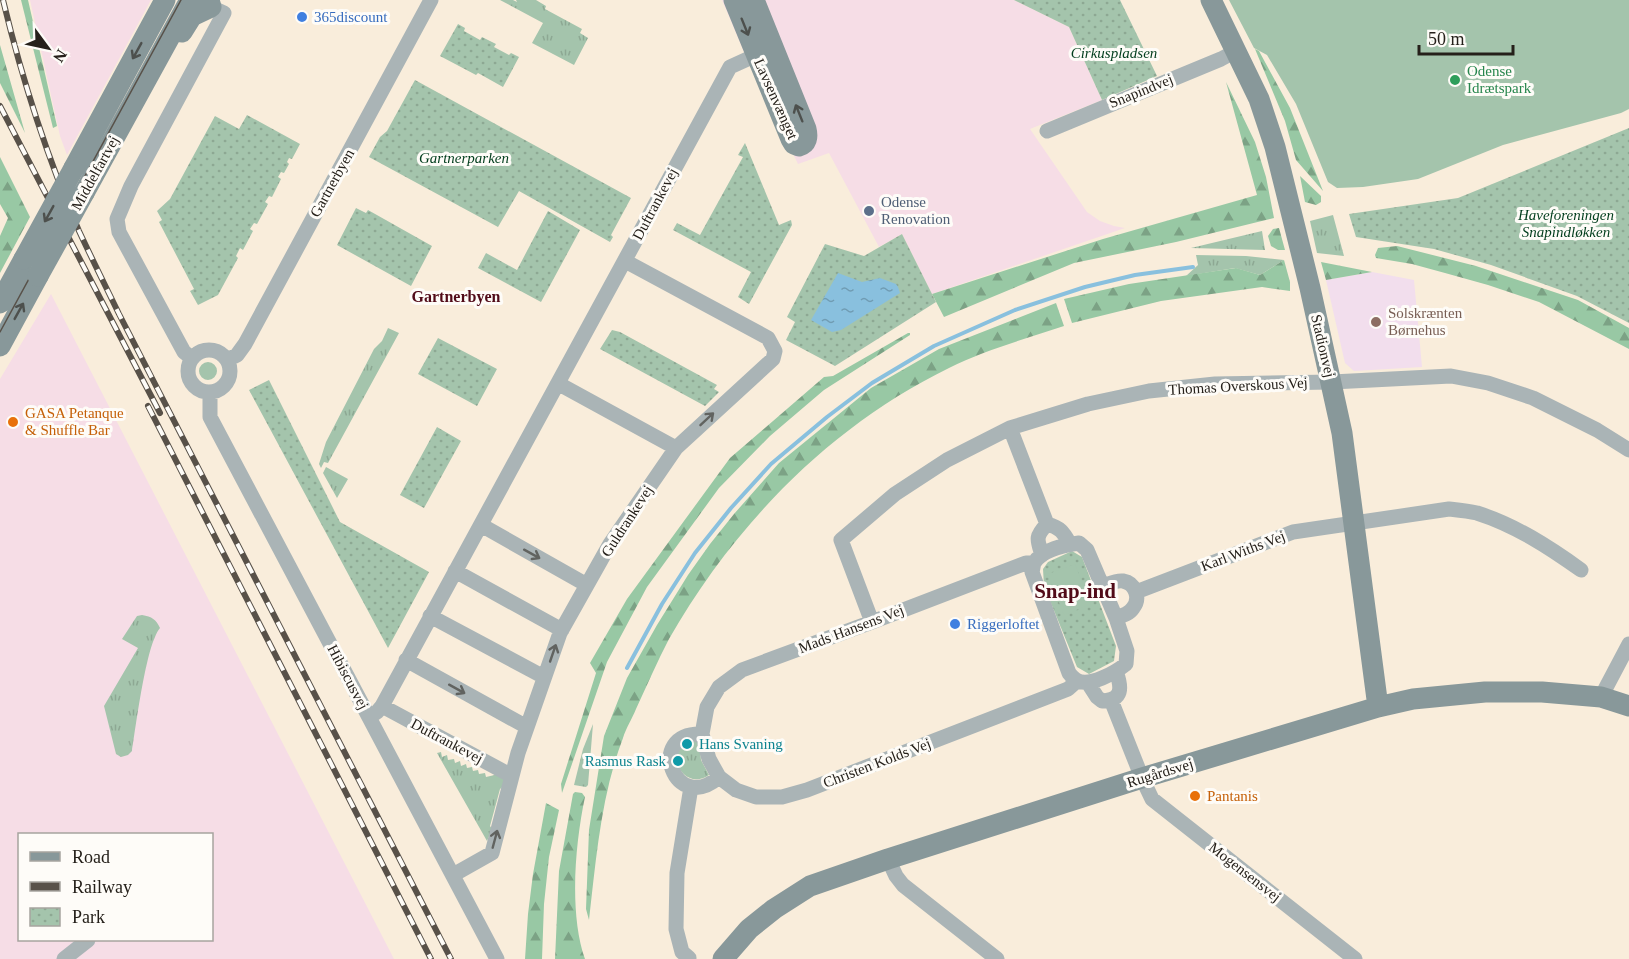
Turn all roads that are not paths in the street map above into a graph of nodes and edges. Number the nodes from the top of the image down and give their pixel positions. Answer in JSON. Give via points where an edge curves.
{"nodes":[{"id":1,"x":165,"y":0,"type":"edge"},
{"id":2,"x":190,"y":0,"type":"edge"},
{"id":3,"x":431,"y":0,"type":"edge"},
{"id":4,"x":734,"y":0,"type":"edge"},
{"id":5,"x":754,"y":0,"type":"edge"},
{"id":6,"x":1211,"y":0,"type":"edge"},
{"id":7,"x":210,"y":3,"type":"edge"},
{"id":8,"x":765,"y":51,"type":"junction"},
{"id":9,"x":1236,"y":51,"type":"junction"},
{"id":10,"x":131,"y":107,"type":"junction"},
{"id":11,"x":1047,"y":131,"type":"dead end"},
{"id":12,"x":625,"y":261,"type":"junction"},
{"id":13,"x":0,"y":303,"type":"edge"},
{"id":14,"x":0,"y":346,"type":"edge"},
{"id":15,"x":192,"y":358,"type":"junction"},
{"id":16,"x":226,"y":360,"type":"junction"},
{"id":17,"x":1332,"y":382,"type":"junction"},
{"id":18,"x":559,"y":384,"type":"junction"},
{"id":19,"x":210,"y":392,"type":"junction"},
{"id":20,"x":1010,"y":428,"type":"junction"},
{"id":21,"x":676,"y":448,"type":"junction"},
{"id":22,"x":1629,"y":450,"type":"edge"},
{"id":23,"x":1354,"y":523,"type":"junction"},
{"id":24,"x":1047,"y":524,"type":"junction"},
{"id":25,"x":481,"y":525,"type":"junction"},
{"id":26,"x":1070,"y":544,"type":"junction"},
{"id":27,"x":1038,"y":559,"type":"junction"},
{"id":28,"x":1581,"y":570,"type":"dead end"},
{"id":29,"x":455,"y":571,"type":"junction"},
{"id":30,"x":587,"y":585,"type":"junction"},
{"id":31,"x":1103,"y":586,"type":"junction"},
{"id":32,"x":1136,"y":592,"type":"junction"},
{"id":33,"x":430,"y":616,"type":"junction"},
{"id":34,"x":1116,"y":618,"type":"junction"},
{"id":35,"x":872,"y":622,"type":"junction"},
{"id":36,"x":562,"y":630,"type":"junction"},
{"id":37,"x":1629,"y":644,"type":"edge"},
{"id":38,"x":406,"y":660,"type":"junction"},
{"id":39,"x":1116,"y":672,"type":"junction"},
{"id":40,"x":544,"y":677,"type":"junction"},
{"id":41,"x":1082,"y":682,"type":"junction"},
{"id":42,"x":1601,"y":697,"type":"junction"},
{"id":43,"x":1111,"y":700,"type":"junction"},
{"id":44,"x":382,"y":706,"type":"junction"},
{"id":45,"x":1378,"y":706,"type":"junction"},
{"id":46,"x":1629,"y":706,"type":"edge"},
{"id":47,"x":370,"y":717,"type":"junction"},
{"id":48,"x":527,"y":727,"type":"junction"},
{"id":49,"x":702,"y":734,"type":"junction"},
{"id":50,"x":512,"y":776,"type":"junction"},
{"id":51,"x":719,"y":777,"type":"junction"},
{"id":52,"x":1142,"y":778,"type":"junction"},
{"id":53,"x":691,"y":787,"type":"junction"},
{"id":54,"x":888,"y":859,"type":"junction"},
{"id":55,"x":453,"y":875,"type":"junction"},
{"id":56,"x":86,"y":941,"type":"edge"},
{"id":57,"x":689,"y":958,"type":"edge"},
{"id":58,"x":64,"y":959,"type":"edge"},
{"id":59,"x":497,"y":959,"type":"edge"},
{"id":60,"x":723,"y":959,"type":"edge"},
{"id":61,"x":998,"y":959,"type":"edge"},
{"id":62,"x":1355,"y":959,"type":"edge"}],
"edges":[{"from":1,"to":13,"type":"street","name":"Middelfartvej","one_way":true,"bridge":true},
{"from":2,"to":10,"type":"street","name":"Middelfartvej"},
{"from":3,"to":16,"type":"street","name":"Gartnerbyen","via":[[245,344],[237,355]]},
{"from":4,"to":8,"type":"street","name":"Lavsenvænget","one_way":true},
{"from":8,"to":5,"type":"street","name":"Lavsenvænget","one_way":true},
{"from":6,"to":9,"type":"street","name":"Stadionvej"},
{"from":7,"to":10,"type":"street","via":[[192,16]]},
{"from":7,"to":15,"type":"street","via":[[224,13],[117,219],[119,232],[184,352]]},
{"from":8,"to":12,"type":"street","name":"Duftrankevej","via":[[730,67]]},
{"from":9,"to":11,"type":"street","name":"Snapindvej"},
{"from":9,"to":17,"type":"street","name":"Stadionvej","via":[[1259,99],[1275,147]]},
{"from":14,"to":10,"type":"street","name":"Middelfartvej","one_way":true,"bridge":true},
{"from":12,"to":18,"type":"street","name":"Duftrankevej"},
{"from":21,"to":12,"type":"street","name":"Guldrankevej","one_way":true,"via":[[773,359],[775,351],[768,338]]},
{"from":15,"to":16,"type":"street","via":[[211,350],[218,351]]},
{"from":15,"to":19,"type":"street","via":[[189,379],[200,390]]},
{"from":16,"to":19,"type":"street","via":[[230,369],[226,383]]},
{"from":17,"to":20,"type":"street","name":"Thomas Overskous Vej","via":[[1215,384],[1149,391],[1088,404]]},
{"from":17,"to":22,"type":"street","name":"Thomas Overskous Vej","via":[[1452,376],[1488,383],[1533,398]]},
{"from":17,"to":23,"type":"street","name":"Stadionvej"},
{"from":18,"to":21,"type":"street"},
{"from":18,"to":25,"type":"street","name":"Duftrankevej"},
{"from":19,"to":47,"type":"street","name":"Hibiscusvej","via":[[210,417]]},
{"from":20,"to":24,"type":"street"},
{"from":20,"to":35,"type":"street","name":"Thomas Overskous Vej","via":[[939,465],[895,494],[841,540]]},
{"from":21,"to":30,"type":"street","name":"Guldrankevej","via":[[610,544]]},
{"from":23,"to":28,"type":"street","name":"Karl Withs Vej","via":[[1449,509],[1475,513],[1508,525]]},
{"from":23,"to":32,"type":"street","name":"Karl Withs Vej","via":[[1293,532]]},
{"from":23,"to":45,"type":"street","name":"Stadionvej"},
{"from":24,"to":26,"type":"street","via":[[1063,531]]},
{"from":24,"to":27,"type":"street","via":[[1037,540]]},
{"from":25,"to":29,"type":"street","name":"Duftrankevej"},
{"from":25,"to":30,"type":"street","one_way":true},
{"from":26,"to":27,"type":"street","name":"Mads Hansens Vej"},
{"from":26,"to":31,"type":"street","via":[[1079,543],[1088,550]]},
{"from":27,"to":35,"type":"street","name":"Mads Hansens Vej"},
{"from":27,"to":41,"type":"street","via":[[1032,572],[1050,626],[1069,673]]},
{"from":29,"to":33,"type":"street","name":"Duftrankevej"},
{"from":29,"to":36,"type":"street"},
{"from":30,"to":36,"type":"street","name":"Guldrankevej"},
{"from":31,"to":32,"type":"street","via":[[1122,581]]},
{"from":31,"to":34,"type":"street"},
{"from":32,"to":34,"type":"street","via":[[1134,608]]},
{"from":33,"to":38,"type":"street","name":"Duftrankevej"},
{"from":33,"to":40,"type":"street"},
{"from":34,"to":39,"type":"street","via":[[1127,651],[1126,664]]},
{"from":35,"to":49,"type":"street","name":"Mads Hansens Vej","via":[[742,670],[719,687],[706,707]]},
{"from":40,"to":36,"type":"street","name":"Guldrankevej","one_way":true},
{"from":37,"to":42,"type":"street"},
{"from":38,"to":44,"type":"street","name":"Duftrankevej"},
{"from":38,"to":48,"type":"street","one_way":true},
{"from":39,"to":41,"type":"street","name":"Christen Kolds Vej"},
{"from":39,"to":43,"type":"street","via":[[1121,686],[1119,694]]},
{"from":40,"to":48,"type":"street","name":"Guldrankevej"},
{"from":41,"to":43,"type":"street","via":[[1102,701]]},
{"from":41,"to":51,"type":"street","name":"Christen Kolds Vej","via":[[782,797],[756,797],[736,790]]},
{"from":42,"to":45,"type":"street","name":"Rugårdsvej","via":[[1485,692]]},
{"from":42,"to":46,"type":"street","name":"Rugårdsvej"},
{"from":43,"to":52,"type":"street","name":"Mogensensvej"},
{"from":44,"to":47,"type":"street","name":"Duftrankevej"},
{"from":44,"to":50,"type":"street","name":"Duftrankevej"},
{"from":45,"to":52,"type":"street","name":"Rugårdsvej"},
{"from":47,"to":55,"type":"street","name":"Hibiscusvej"},
{"from":48,"to":50,"type":"street","name":"Guldrankevej"},
{"from":49,"to":51,"type":"street","via":[[708,759]]},
{"from":49,"to":53,"type":"street","via":[[682,738],[670,755],[674,775]]},
{"from":55,"to":50,"type":"street","name":"Guldrankevej","one_way":true,"via":[[492,853]]},
{"from":51,"to":53,"type":"street","via":[[702,787]]},
{"from":52,"to":54,"type":"street","name":"Rugårdsvej"},
{"from":52,"to":62,"type":"street","name":"Mogensensvej","via":[[1152,799]]},
{"from":53,"to":57,"type":"street","via":[[676,873],[676,929],[682,952]]},
{"from":54,"to":60,"type":"street","name":"Rugårdsvej","via":[[810,886],[749,929]]},
{"from":54,"to":61,"type":"street","via":[[903,885]]},
{"from":55,"to":59,"type":"street","name":"Hibiscusvej"},
{"from":56,"to":58,"type":"street"}]}
